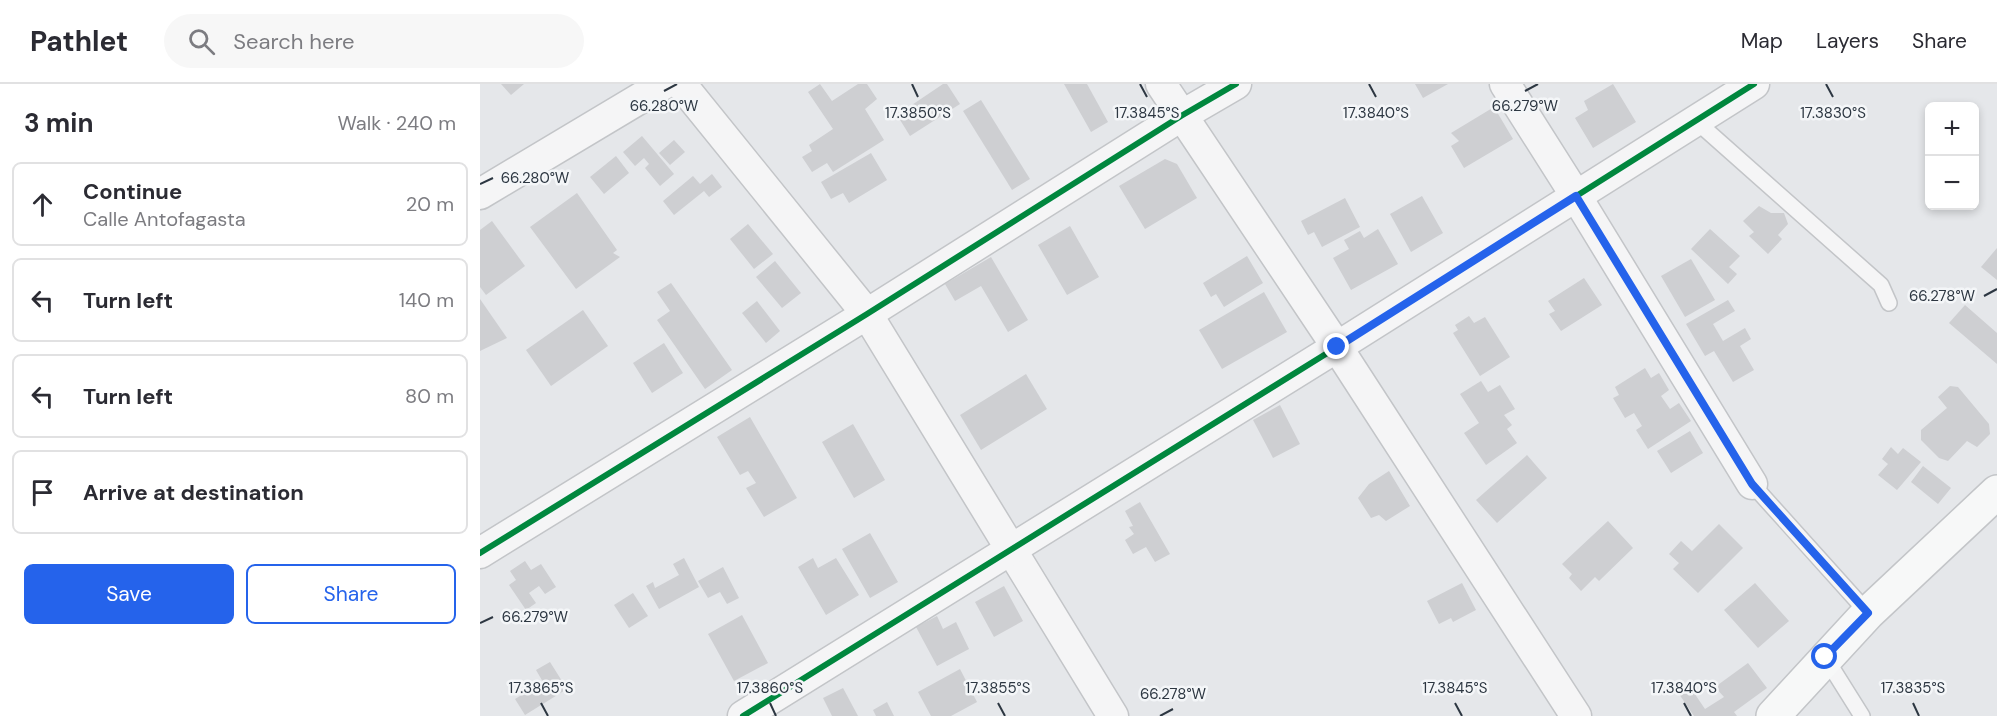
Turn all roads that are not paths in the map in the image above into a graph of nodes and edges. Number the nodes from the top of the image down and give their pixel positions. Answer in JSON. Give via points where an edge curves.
{"nodes":[{"id":1,"x":664,"y":84,"type":"edge"},
{"id":2,"x":681,"y":84,"type":"edge"},
{"id":3,"x":1161,"y":84,"type":"edge"},
{"id":4,"x":1236,"y":84,"type":"edge"},
{"id":5,"x":1505,"y":84,"type":"edge"},
{"id":6,"x":1754,"y":84,"type":"edge"},
{"id":7,"x":1182,"y":116,"type":"junction"},
{"id":8,"x":1696,"y":121,"type":"junction"},
{"id":9,"x":480,"y":194,"type":"edge"},
{"id":10,"x":1576,"y":196,"type":"junction"},
{"id":11,"x":1889,"y":303,"type":"dead end"},
{"id":12,"x":867,"y":314,"type":"junction"},
{"id":13,"x":1337,"y":347,"type":"junction"},
{"id":14,"x":1752,"y":484,"type":"joint"},
{"id":15,"x":1997,"y":492,"type":"edge"},
{"id":16,"x":1011,"y":550,"type":"junction"},
{"id":17,"x":480,"y":553,"type":"edge"},
{"id":18,"x":1868,"y":613,"type":"junction"},
{"id":19,"x":1825,"y":657,"type":"junction"},
{"id":20,"x":743,"y":716,"type":"edge"},
{"id":21,"x":1113,"y":716,"type":"edge"},
{"id":22,"x":1576,"y":716,"type":"edge"},
{"id":23,"x":1773,"y":716,"type":"edge"},
{"id":24,"x":1862,"y":716,"type":"edge"}],
"edges":[{"from":1,"to":9,"type":"street"},
{"from":2,"to":12,"type":"street"},
{"from":3,"to":7,"type":"street"},
{"from":4,"to":7,"type":"street"},
{"from":5,"to":10,"type":"street"},
{"from":6,"to":8,"type":"street"},
{"from":7,"to":12,"type":"street"},
{"from":7,"to":13,"type":"street"},
{"from":8,"to":10,"type":"street"},
{"from":8,"to":11,"type":"lane","via":[[1881,285]]},
{"from":10,"to":13,"type":"street"},
{"from":10,"to":14,"type":"street"},
{"from":12,"to":16,"type":"street"},
{"from":12,"to":17,"type":"street"},
{"from":13,"to":16,"type":"street"},
{"from":13,"to":22,"type":"street"},
{"from":14,"to":18,"type":"lane"},
{"from":15,"to":18,"type":"main road"},
{"from":16,"to":20,"type":"street"},
{"from":16,"to":21,"type":"street"},
{"from":18,"to":19,"type":"main road"},
{"from":19,"to":23,"type":"main road"},
{"from":19,"to":24,"type":"lane"}]}
